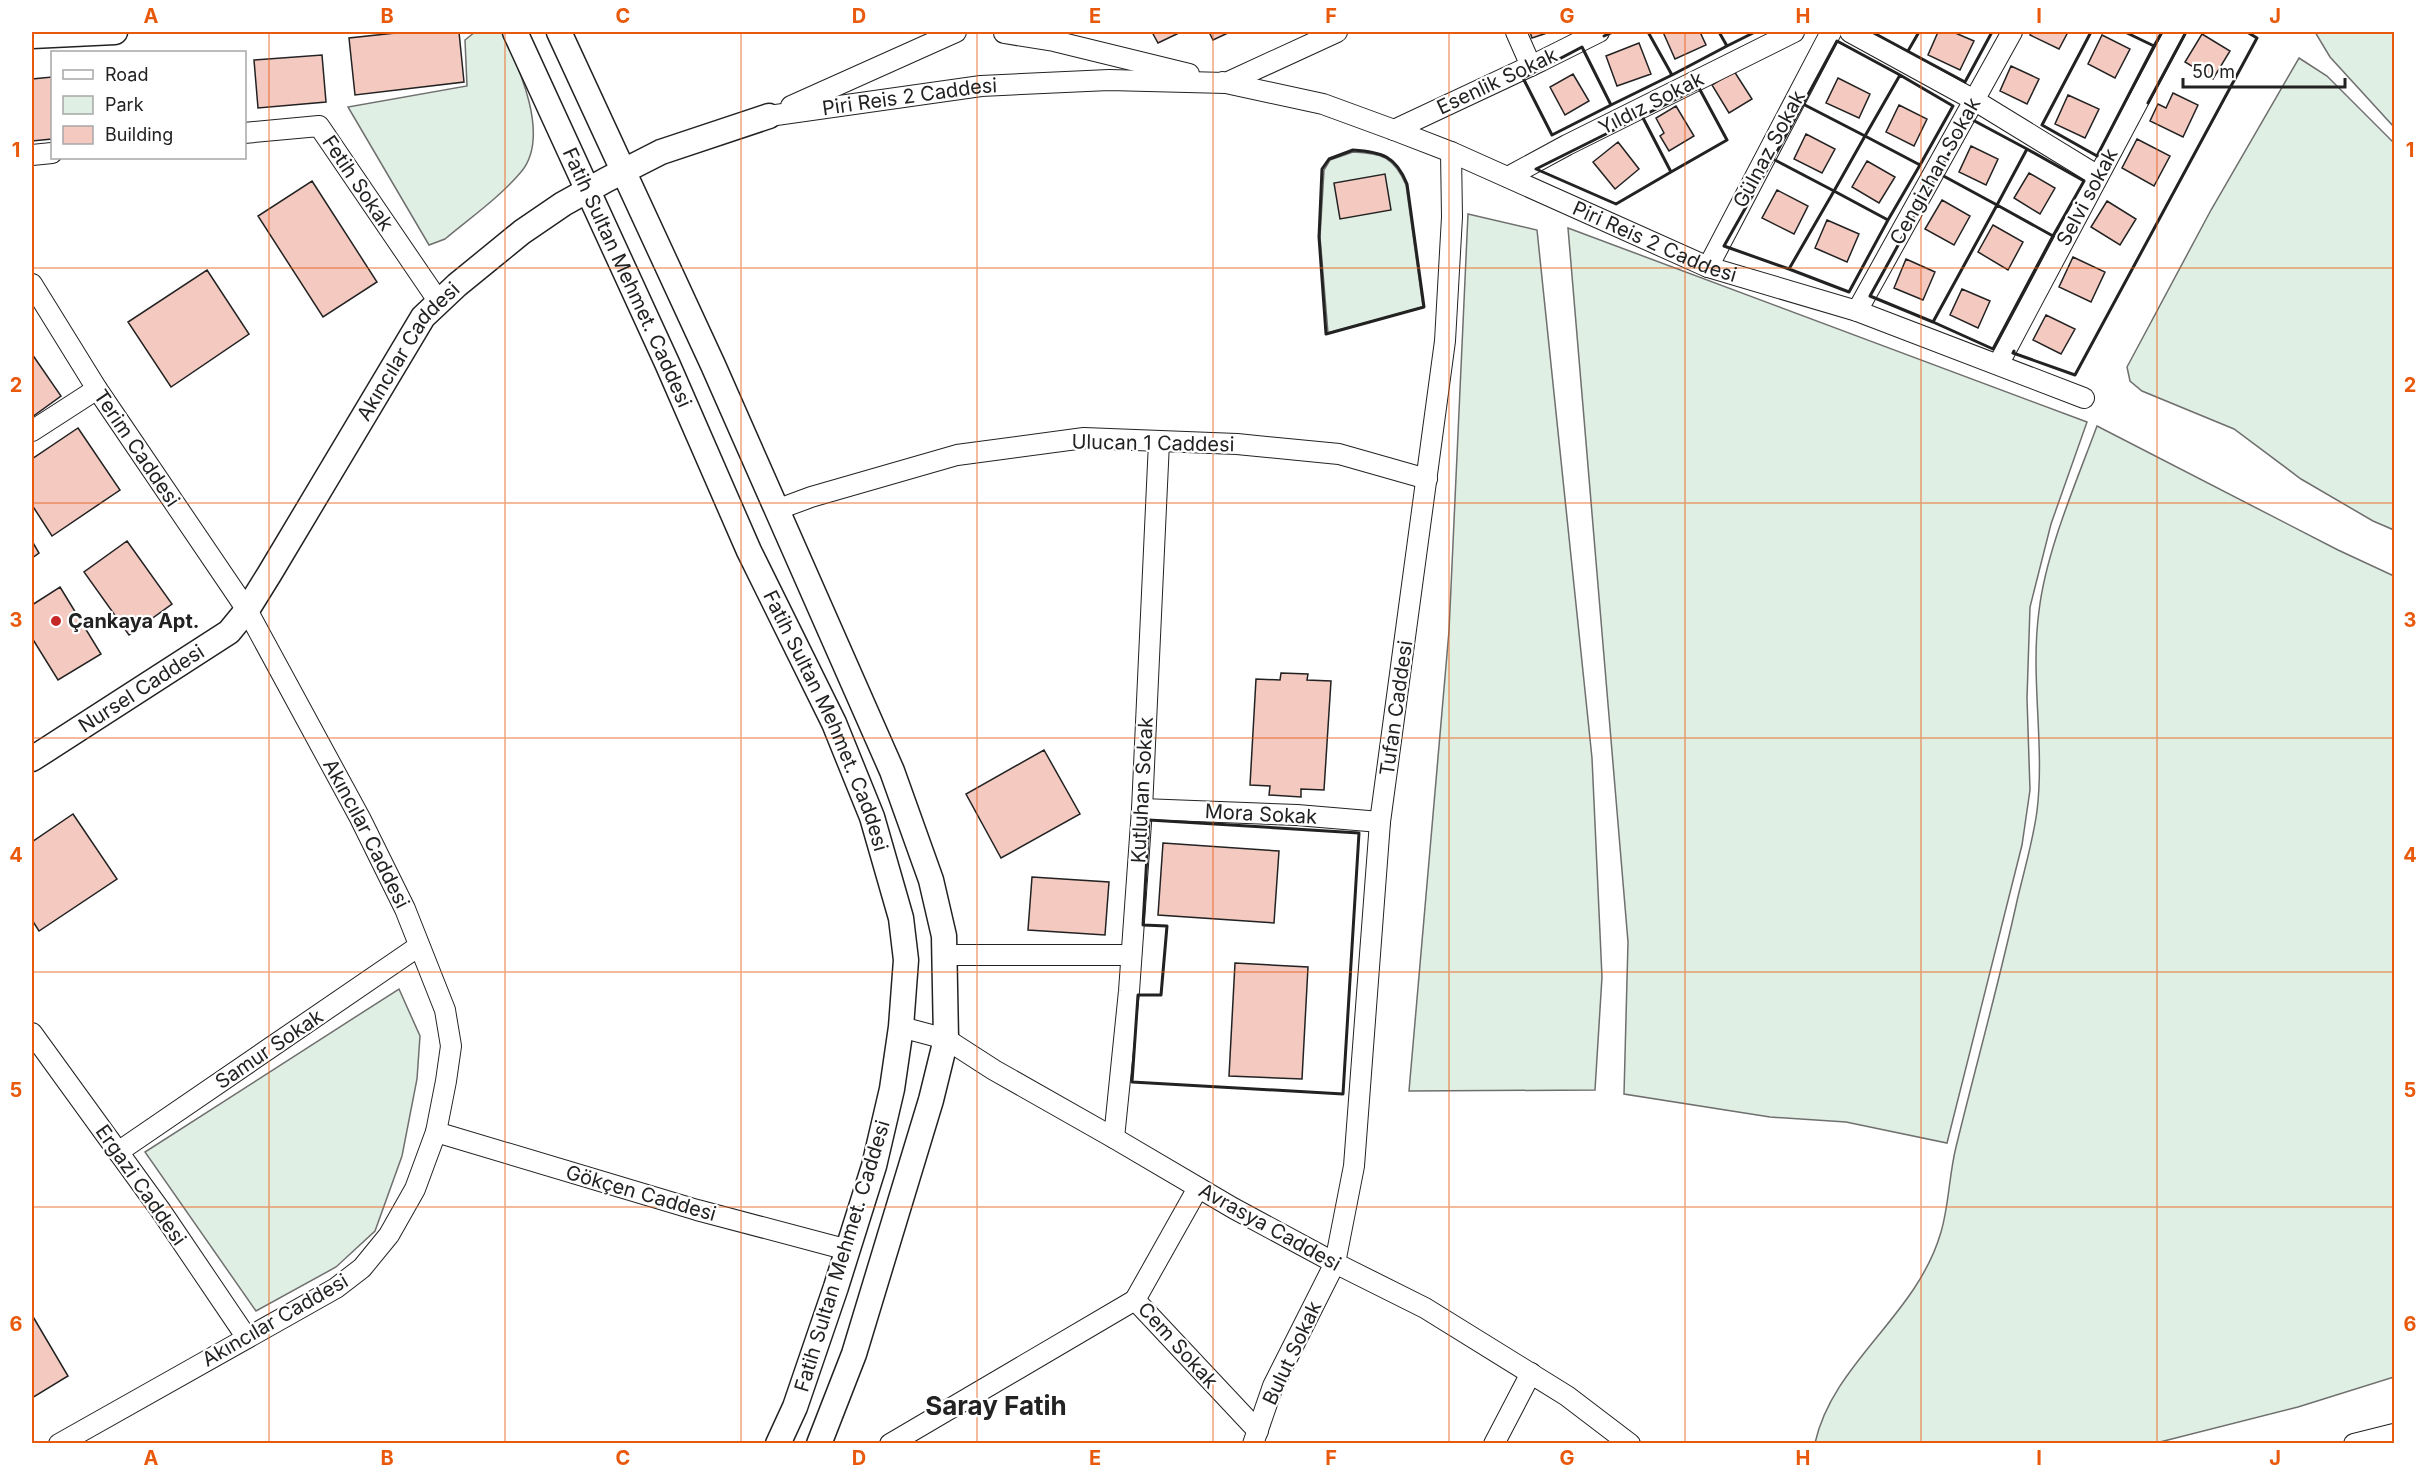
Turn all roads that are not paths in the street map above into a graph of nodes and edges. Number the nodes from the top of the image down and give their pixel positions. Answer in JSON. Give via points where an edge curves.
{"nodes":[{"id":1,"x":116,"y":32,"type":"edge"},
{"id":2,"x":515,"y":32,"type":"edge"},
{"id":3,"x":559,"y":32,"type":"edge"},
{"id":4,"x":956,"y":32,"type":"edge"},
{"id":5,"x":1337,"y":32,"type":"edge"},
{"id":6,"x":1516,"y":32,"type":"edge"},
{"id":7,"x":1599,"y":32,"type":"edge"},
{"id":8,"x":1794,"y":32,"type":"edge"},
{"id":9,"x":1831,"y":32,"type":"edge"},
{"id":10,"x":1850,"y":32,"type":"edge"},
{"id":11,"x":2012,"y":32,"type":"edge"},
{"id":12,"x":2175,"y":32,"type":"edge"},
{"id":13,"x":1004,"y":33,"type":"dead end"},
{"id":14,"x":32,"y":36,"type":"edge"},
{"id":15,"x":1531,"y":66,"type":"junction"},
{"id":16,"x":1226,"y":83,"type":"junction"},
{"id":17,"x":1974,"y":100,"type":"junction"},
{"id":18,"x":769,"y":116,"type":"junction"},
{"id":19,"x":1394,"y":130,"type":"junction"},
{"id":20,"x":246,"y":133,"type":"edge"},
{"id":21,"x":1451,"y":152,"type":"junction"},
{"id":22,"x":51,"y":153,"type":"edge"},
{"id":23,"x":32,"y":155,"type":"edge"},
{"id":24,"x":2098,"y":176,"type":"junction"},
{"id":25,"x":1508,"y":177,"type":"junction"},
{"id":26,"x":606,"y":180,"type":"junction"},
{"id":27,"x":1708,"y":267,"type":"junction"},
{"id":28,"x":32,"y":284,"type":"edge"},
{"id":29,"x":439,"y":302,"type":"junction"},
{"id":30,"x":1857,"y":311,"type":"junction"},
{"id":31,"x":1999,"y":363,"type":"junction"},
{"id":32,"x":97,"y":389,"type":"junction"},
{"id":33,"x":2084,"y":398,"type":"dead end"},
{"id":34,"x":32,"y":431,"type":"edge"},
{"id":35,"x":1159,"y":442,"type":"junction"},
{"id":36,"x":1427,"y":479,"type":"junction"},
{"id":37,"x":776,"y":510,"type":"junction"},
{"id":38,"x":247,"y":610,"type":"junction"},
{"id":39,"x":32,"y":759,"type":"edge"},
{"id":40,"x":1142,"y":809,"type":"junction"},
{"id":41,"x":1380,"y":822,"type":"junction"},
{"id":42,"x":419,"y":946,"type":"junction"},
{"id":43,"x":945,"y":955,"type":"junction"},
{"id":44,"x":1131,"y":955,"type":"junction"},
{"id":45,"x":902,"y":1027,"type":"junction"},
{"id":46,"x":32,"y":1033,"type":"edge"},
{"id":47,"x":946,"y":1039,"type":"junction"},
{"id":48,"x":436,"y":1132,"type":"junction"},
{"id":49,"x":1114,"y":1138,"type":"junction"},
{"id":50,"x":118,"y":1152,"type":"junction"},
{"id":51,"x":1198,"y":1188,"type":"junction"},
{"id":52,"x":848,"y":1250,"type":"junction"},
{"id":53,"x":1335,"y":1263,"type":"junction"},
{"id":54,"x":1135,"y":1300,"type":"junction"},
{"id":55,"x":247,"y":1338,"type":"junction"},
{"id":56,"x":1531,"y":1373,"type":"junction"},
{"id":57,"x":2394,"y":1434,"type":"edge"},
{"id":58,"x":1255,"y":1437,"type":"edge"},
{"id":59,"x":59,"y":1443,"type":"edge"},
{"id":60,"x":778,"y":1443,"type":"edge"},
{"id":61,"x":819,"y":1443,"type":"edge"},
{"id":62,"x":890,"y":1443,"type":"edge"},
{"id":63,"x":1494,"y":1443,"type":"edge"},
{"id":64,"x":1630,"y":1443,"type":"edge"},
{"id":65,"x":2354,"y":1443,"type":"edge"}],
"edges":[{"from":1,"to":14,"type":"street"},
{"from":2,"to":26,"type":"street","name":"Fatih Sultan Mehmet. Caddesi"},
{"from":3,"to":26,"type":"street","name":"Fatih Sultan Mehmet. Caddesi"},
{"from":4,"to":18,"type":"street"},
{"from":5,"to":16,"type":"street"},
{"from":6,"to":15,"type":"street"},
{"from":7,"to":15,"type":"street","name":"Esenlik Sokak"},
{"from":8,"to":25,"type":"street","name":"Yıldız Sokak"},
{"from":9,"to":27,"type":"street","name":"Gülnaz Sokak"},
{"from":10,"to":17,"type":"street"},
{"from":11,"to":17,"type":"street","name":"Cengizhan Sokak"},
{"from":12,"to":24,"type":"street","name":"Selvi sokak"},
{"from":13,"to":16,"type":"street","name":"Piri Reis 2 Caddesi","via":[[1054,41]]},
{"from":15,"to":19,"type":"street","name":"Esenlik Sokak"},
{"from":16,"to":18,"type":"street","name":"Piri Reis 2 Caddesi","via":[[1109,80],[981,86]]},
{"from":16,"to":19,"type":"street","name":"Piri Reis 2 Caddesi","via":[[1323,104]]},
{"from":17,"to":24,"type":"street"},
{"from":17,"to":30,"type":"street","name":"Cengizhan Sokak"},
{"from":18,"to":26,"type":"street","name":"Piri Reis 2 Caddesi","via":[[661,152]]},
{"from":19,"to":21,"type":"street","name":"Piri Reis 2 Caddesi"},
{"from":20,"to":29,"type":"street","name":"Fetih Sokak","via":[[318,126]]},
{"from":21,"to":25,"type":"street","name":"Piri Reis 2 Caddesi"},
{"from":21,"to":36,"type":"street","name":"Tufan Caddesi","via":[[1446,341]]},
{"from":22,"to":23,"type":"street"},
{"from":24,"to":31,"type":"street","name":"Selvi sokak"},
{"from":25,"to":27,"type":"street","name":"Piri Reis 2 Caddesi"},
{"from":26,"to":29,"type":"street","name":"Akıncılar Caddesi","via":[[522,232]]},
{"from":26,"to":37,"type":"street","name":"Fatih Sultan Mehmet. Caddesi","via":[[713,365]]},
{"from":26,"to":45,"type":"street","name":"Fatih Sultan Mehmet. Caddesi","via":[[667,363],[748,551],[834,723],[872,817],[901,918],[906,960]]},
{"from":27,"to":30,"type":"street","name":"Piri Reis 2 Caddesi"},
{"from":28,"to":32,"type":"street","name":"Terim Caddesi"},
{"from":29,"to":38,"type":"street","name":"Akıncılar Caddesi","via":[[423,317]]},
{"from":30,"to":31,"type":"street","name":"Piri Reis 2 Caddesi"},
{"from":31,"to":33,"type":"street","name":"Piri Reis 2 Caddesi"},
{"from":32,"to":34,"type":"street"},
{"from":32,"to":38,"type":"street","name":"Terim Caddesi"},
{"from":35,"to":36,"type":"street","name":"Ulucan 1 Caddesi","via":[[1237,444],[1339,454]]},
{"from":35,"to":37,"type":"street","name":"Ulucan 1 Caddesi","via":[[1083,438],[957,455]]},
{"from":35,"to":40,"type":"street","name":"Kutluhan Sokak"},
{"from":36,"to":41,"type":"street","name":"Tufan Caddesi"},
{"from":37,"to":43,"type":"street","name":"Fatih Sultan Mehmet. Caddesi","via":[[892,771],[931,880]]},
{"from":38,"to":39,"type":"street","name":"Nursel Caddesi","via":[[229,632]]},
{"from":38,"to":42,"type":"street","name":"Akıncılar Caddesi","via":[[360,818]]},
{"from":40,"to":41,"type":"street","name":"Mora Sokak"},
{"from":40,"to":44,"type":"street","name":"Kutluhan Sokak"},
{"from":41,"to":53,"type":"street","name":"Tufan Caddesi","via":[[1354,1166]]},
{"from":42,"to":48,"type":"street","name":"Akıncılar Caddesi","via":[[445,1010],[451,1046]]},
{"from":42,"to":50,"type":"street","name":"Samur Sokak"},
{"from":43,"to":44,"type":"street"},
{"from":43,"to":47,"type":"street","name":"Fatih Sultan Mehmet. Caddesi"},
{"from":44,"to":49,"type":"street","name":"Kutluhan Sokak"},
{"from":45,"to":47,"type":"street","name":"Avrasya Caddesi"},
{"from":45,"to":52,"type":"street","name":"Fatih Sultan Mehmet. Caddesi","via":[[874,1166]]},
{"from":46,"to":50,"type":"street","name":"Ergazi Caddesi"},
{"from":47,"to":49,"type":"street","name":"Avrasya Caddesi"},
{"from":47,"to":61,"type":"street","name":"Fatih Sultan Mehmet. Caddesi","via":[[854,1354]]},
{"from":48,"to":52,"type":"street","name":"Gökçen Caddesi","via":[[697,1210]]},
{"from":48,"to":55,"type":"street","name":"Akıncılar Caddesi","via":[[415,1189],[389,1235],[362,1268],[336,1288]]},
{"from":49,"to":51,"type":"street","name":"Avrasya Caddesi"},
{"from":50,"to":55,"type":"street","name":"Ergazi Caddesi"},
{"from":51,"to":53,"type":"street","name":"Avrasya Caddesi"},
{"from":51,"to":54,"type":"street","name":"Cem Sokak"},
{"from":52,"to":60,"type":"street","name":"Fatih Sultan Mehmet. Caddesi","via":[[795,1407]]},
{"from":53,"to":56,"type":"street","name":"Avrasya Caddesi","via":[[1425,1308]]},
{"from":53,"to":58,"type":"street","name":"Bulut Sokak","via":[[1273,1386]]},
{"from":54,"to":58,"type":"street","name":"Cem Sokak"},
{"from":54,"to":62,"type":"street"},
{"from":55,"to":59,"type":"street","name":"Akıncılar Caddesi"},
{"from":56,"to":63,"type":"street"},
{"from":56,"to":64,"type":"street","name":"Avrasya Caddesi"},
{"from":57,"to":65,"type":"street"}]}
